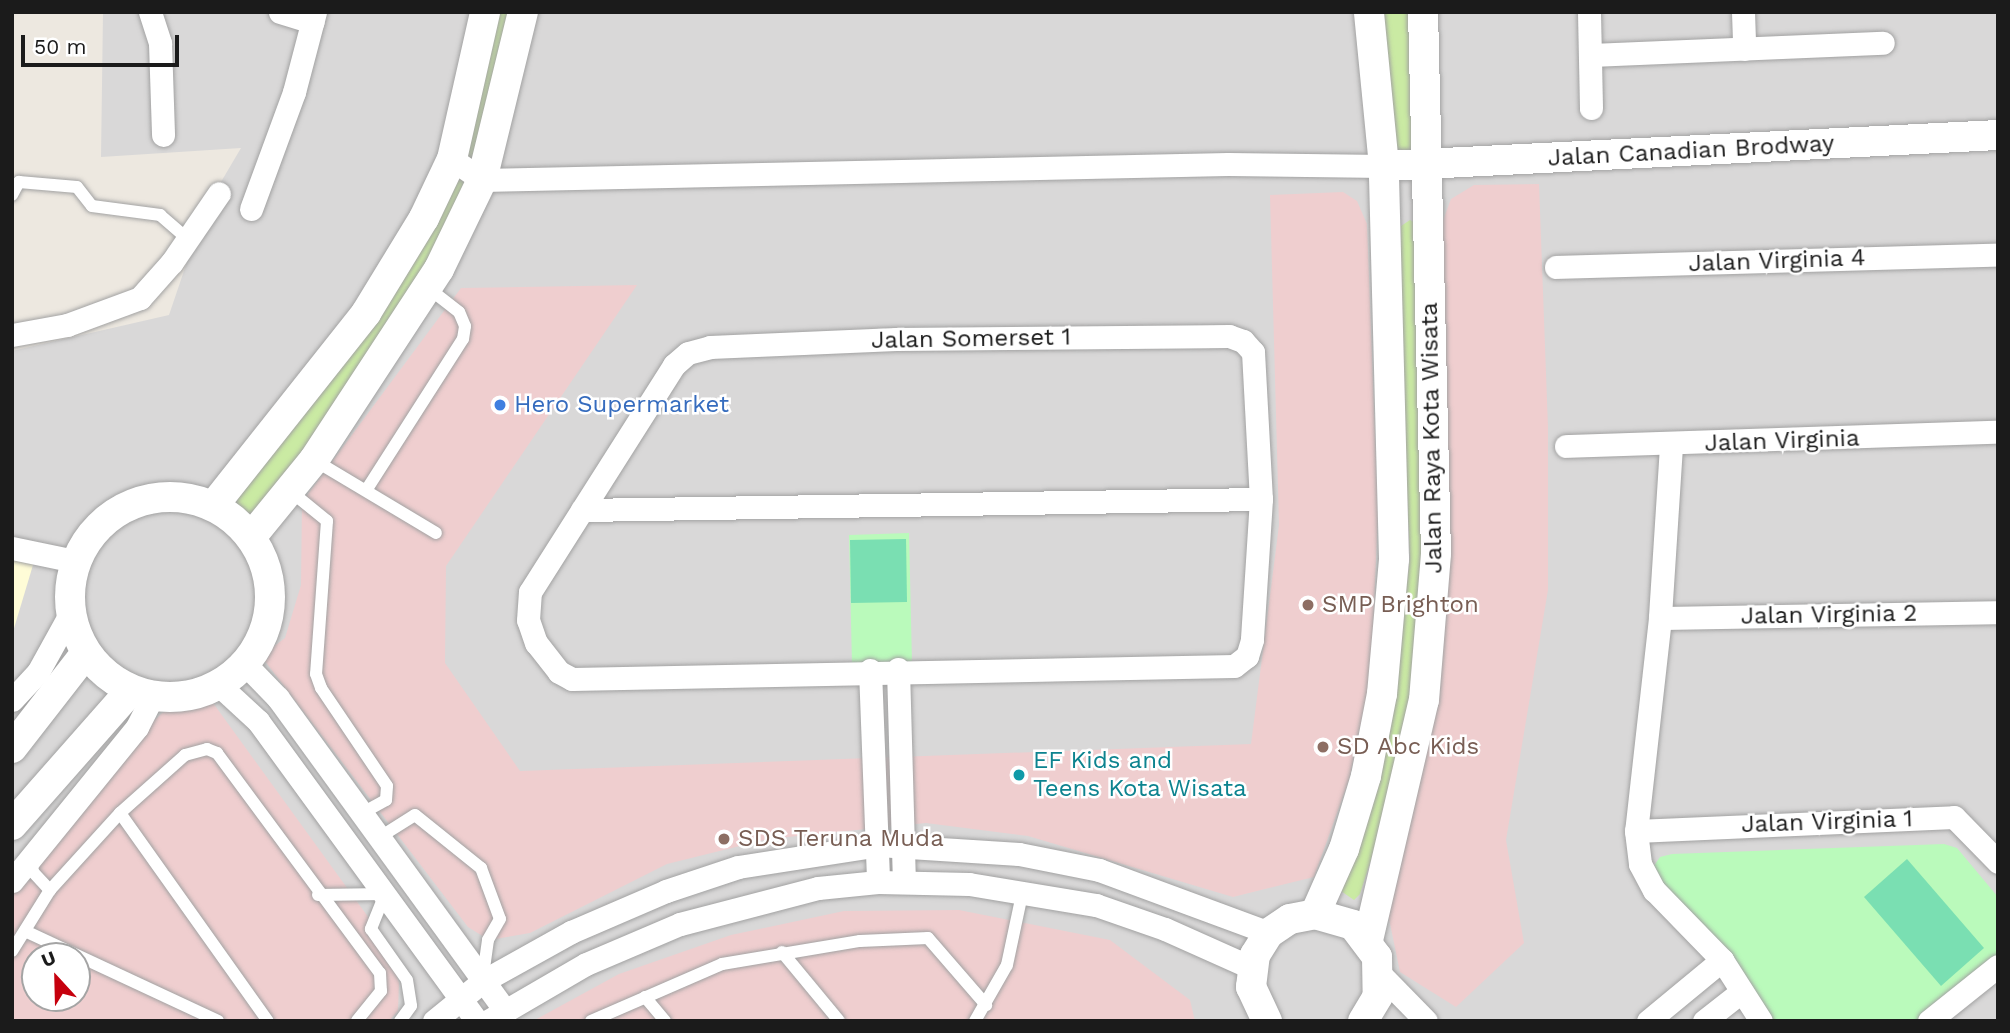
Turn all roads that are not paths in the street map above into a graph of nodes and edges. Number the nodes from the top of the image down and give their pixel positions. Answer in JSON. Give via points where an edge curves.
{"nodes":[{"id":1,"x":150,"y":12,"type":"edge"},
{"id":2,"x":280,"y":12,"type":"edge"},
{"id":3,"x":485,"y":12,"type":"edge"},
{"id":4,"x":523,"y":12,"type":"edge"},
{"id":5,"x":1369,"y":12,"type":"edge"},
{"id":6,"x":1423,"y":12,"type":"edge"},
{"id":7,"x":1589,"y":12,"type":"edge"},
{"id":8,"x":1743,"y":12,"type":"edge"},
{"id":9,"x":313,"y":17,"type":"edge"},
{"id":10,"x":1883,"y":43,"type":"dead end"},
{"id":11,"x":1745,"y":50,"type":"junction"},
{"id":12,"x":1591,"y":55,"type":"junction"},
{"id":13,"x":1591,"y":108,"type":"dead end"},
{"id":14,"x":163,"y":135,"type":"dead end"},
{"id":15,"x":1998,"y":135,"type":"edge"},
{"id":16,"x":452,"y":159,"type":"junction"},
{"id":17,"x":1384,"y":166,"type":"junction"},
{"id":18,"x":1428,"y":166,"type":"junction"},
{"id":19,"x":482,"y":180,"type":"junction"},
{"id":20,"x":219,"y":193,"type":"dead end"},
{"id":21,"x":12,"y":195,"type":"edge"},
{"id":22,"x":251,"y":209,"type":"dead end"},
{"id":23,"x":188,"y":239,"type":"junction"},
{"id":24,"x":1998,"y":255,"type":"edge"},
{"id":25,"x":1556,"y":267,"type":"dead end"},
{"id":26,"x":427,"y":287,"type":"junction"},
{"id":27,"x":12,"y":335,"type":"edge"},
{"id":28,"x":1998,"y":432,"type":"edge"},
{"id":29,"x":1566,"y":446,"type":"dead end"},
{"id":30,"x":1671,"y":446,"type":"junction"},
{"id":31,"x":314,"y":460,"type":"junction"},
{"id":32,"x":367,"y":489,"type":"junction"},
{"id":33,"x":289,"y":490,"type":"junction"},
{"id":34,"x":1261,"y":499,"type":"junction"},
{"id":35,"x":214,"y":505,"type":"junction"},
{"id":36,"x":582,"y":510,"type":"junction"},
{"id":37,"x":436,"y":533,"type":"dead end"},
{"id":38,"x":252,"y":536,"type":"junction"},
{"id":39,"x":12,"y":548,"type":"edge"},
{"id":40,"x":75,"y":561,"type":"junction"},
{"id":41,"x":1998,"y":612,"type":"edge"},
{"id":42,"x":70,"y":614,"type":"junction"},
{"id":43,"x":1660,"y":618,"type":"junction"},
{"id":44,"x":86,"y":653,"type":"junction"},
{"id":45,"x":245,"y":664,"type":"junction"},
{"id":46,"x":898,"y":669,"type":"junction"},
{"id":47,"x":870,"y":670,"type":"junction"},
{"id":48,"x":219,"y":685,"type":"junction"},
{"id":49,"x":141,"y":693,"type":"junction"},
{"id":50,"x":12,"y":701,"type":"edge"},
{"id":51,"x":12,"y":748,"type":"edge"},
{"id":52,"x":120,"y":813,"type":"junction"},
{"id":53,"x":363,"y":813,"type":"junction"},
{"id":54,"x":12,"y":825,"type":"edge"},
{"id":55,"x":1636,"y":831,"type":"junction"},
{"id":56,"x":380,"y":837,"type":"junction"},
{"id":57,"x":878,"y":845,"type":"junction"},
{"id":58,"x":904,"y":845,"type":"junction"},
{"id":59,"x":31,"y":858,"type":"junction"},
{"id":60,"x":1998,"y":862,"type":"edge"},
{"id":61,"x":12,"y":881,"type":"edge"},
{"id":62,"x":878,"y":882,"type":"junction"},
{"id":63,"x":904,"y":882,"type":"junction"},
{"id":64,"x":50,"y":890,"type":"junction"},
{"id":65,"x":1023,"y":890,"type":"junction"},
{"id":66,"x":385,"y":894,"type":"junction"},
{"id":67,"x":318,"y":895,"type":"junction"},
{"id":68,"x":1315,"y":914,"type":"junction"},
{"id":69,"x":25,"y":932,"type":"junction"},
{"id":70,"x":1269,"y":933,"type":"junction"},
{"id":71,"x":1368,"y":940,"type":"junction"},
{"id":72,"x":12,"y":951,"type":"edge"},
{"id":73,"x":782,"y":952,"type":"junction"},
{"id":74,"x":1722,"y":960,"type":"junction"},
{"id":75,"x":1998,"y":966,"type":"edge"},
{"id":76,"x":1252,"y":968,"type":"junction"},
{"id":77,"x":1381,"y":975,"type":"junction"},
{"id":78,"x":483,"y":981,"type":"junction"},
{"id":79,"x":1741,"y":992,"type":"junction"},
{"id":80,"x":645,"y":997,"type":"junction"},
{"id":81,"x":459,"y":998,"type":"junction"},
{"id":82,"x":986,"y":1005,"type":"junction"},
{"id":83,"x":492,"y":1018,"type":"edge"},
{"id":84,"x":218,"y":1021,"type":"edge"},
{"id":85,"x":268,"y":1021,"type":"edge"},
{"id":86,"x":357,"y":1021,"type":"edge"},
{"id":87,"x":400,"y":1021,"type":"edge"},
{"id":88,"x":434,"y":1021,"type":"edge"},
{"id":89,"x":591,"y":1021,"type":"edge"},
{"id":90,"x":665,"y":1021,"type":"edge"},
{"id":91,"x":839,"y":1021,"type":"edge"},
{"id":92,"x":975,"y":1021,"type":"edge"},
{"id":93,"x":1267,"y":1021,"type":"edge"},
{"id":94,"x":1363,"y":1021,"type":"edge"},
{"id":95,"x":1426,"y":1021,"type":"edge"},
{"id":96,"x":1648,"y":1021,"type":"edge"},
{"id":97,"x":1704,"y":1021,"type":"edge"},
{"id":98,"x":1760,"y":1021,"type":"edge"},
{"id":99,"x":1929,"y":1021,"type":"edge"}],
"edges":[{"from":1,"to":14,"type":"street","via":[[160,43]]},
{"from":2,"to":9,"type":"street"},
{"from":3,"to":16,"type":"street"},
{"from":4,"to":19,"type":"street"},
{"from":5,"to":17,"type":"street","name":"Jalan Raya Kota Wisata"},
{"from":6,"to":18,"type":"street","name":"Jalan Raya Kota Wisata"},
{"from":7,"to":12,"type":"street"},
{"from":8,"to":11,"type":"street"},
{"from":9,"to":22,"type":"street","via":[[294,92]]},
{"from":10,"to":11,"type":"street"},
{"from":11,"to":12,"type":"street"},
{"from":12,"to":13,"type":"street"},
{"from":15,"to":18,"type":"street","name":"Jalan Canadian Brodway"},
{"from":16,"to":19,"type":"street"},
{"from":16,"to":35,"type":"street","via":[[424,218],[366,313]]},
{"from":17,"to":18,"type":"street","name":"Jalan Canadian Brodway"},
{"from":17,"to":19,"type":"street","via":[[1228,164]]},
{"from":17,"to":68,"type":"street","name":"Jalan Raya Kota Wisata","via":[[1394,559],[1382,694],[1366,776],[1344,849]]},
{"from":18,"to":71,"type":"street","name":"Jalan Raya Kota Wisata","via":[[1433,594],[1424,700]]},
{"from":19,"to":26,"type":"street"},
{"from":20,"to":23,"type":"street"},
{"from":21,"to":23,"type":"lane","via":[[19,182],[77,187],[92,206],[160,215]]},
{"from":23,"to":27,"type":"street","via":[[140,298],[67,325]]},
{"from":24,"to":25,"type":"street","name":"Jalan Virginia 4"},
{"from":26,"to":31,"type":"street"},
{"from":26,"to":32,"type":"lane","via":[[459,312],[465,326],[463,339]]},
{"from":28,"to":30,"type":"street","name":"Jalan Virginia"},
{"from":29,"to":30,"type":"street","name":"Jalan Virginia"},
{"from":30,"to":43,"type":"street"},
{"from":31,"to":32,"type":"lane"},
{"from":31,"to":33,"type":"street"},
{"from":32,"to":37,"type":"lane"},
{"from":33,"to":38,"type":"street"},
{"from":33,"to":53,"type":"lane","via":[[327,521],[316,674],[387,786],[386,800]]},
{"from":34,"to":36,"type":"street"},
{"from":34,"to":36,"type":"street","name":"Jalan Somerset 1","via":[[1252,352],[1243,341],[1229,335],[896,340],[710,347],[688,353],[674,365]]},
{"from":34,"to":46,"type":"street","name":"Jalan Somerset 1","via":[[1252,640],[1247,656],[1234,666]]},
{"from":35,"to":38,"type":"street"},
{"from":35,"to":40,"type":"street","via":[[173,495],[132,503],[97,526]]},
{"from":36,"to":47,"type":"street","name":"Jalan Somerset 1","via":[[530,592],[528,620],[536,643],[559,672],[572,679]]},
{"from":38,"to":45,"type":"street","via":[[268,566],[272,601],[264,635]]},
{"from":39,"to":40,"type":"street"},
{"from":40,"to":42,"type":"street"},
{"from":41,"to":43,"type":"street","name":"Jalan Virginia 2"},
{"from":42,"to":44,"type":"street"},
{"from":42,"to":50,"type":"street","via":[[38,672]]},
{"from":43,"to":55,"type":"street"},
{"from":44,"to":49,"type":"street","via":[[104,673]]},
{"from":44,"to":51,"type":"street"},
{"from":45,"to":48,"type":"street"},
{"from":45,"to":53,"type":"street","via":[[278,698]]},
{"from":46,"to":47,"type":"street","name":"Jalan Somerset 1"},
{"from":46,"to":58,"type":"street"},
{"from":47,"to":57,"type":"street"},
{"from":48,"to":49,"type":"street","via":[[187,696]]},
{"from":48,"to":66,"type":"street","via":[[258,721]]},
{"from":49,"to":54,"type":"street"},
{"from":49,"to":59,"type":"street","via":[[137,727]]},
{"from":52,"to":64,"type":"lane"},
{"from":52,"to":67,"type":"lane","via":[[185,755],[207,749],[217,753]]},
{"from":52,"to":85,"type":"lane"},
{"from":53,"to":56,"type":"street"},
{"from":55,"to":60,"type":"street","name":"Jalan Virginia 1","via":[[1954,817]]},
{"from":55,"to":74,"type":"street","via":[[1640,864],[1654,890]]},
{"from":56,"to":78,"type":"street"},
{"from":56,"to":78,"type":"lane","via":[[415,815],[481,868],[499,919],[488,940]]},
{"from":57,"to":58,"type":"street"},
{"from":57,"to":62,"type":"street"},
{"from":57,"to":78,"type":"street","via":[[738,867],[666,891],[571,932]]},
{"from":58,"to":63,"type":"street"},
{"from":58,"to":70,"type":"street","via":[[1019,854],[1100,870]]},
{"from":59,"to":61,"type":"street"},
{"from":59,"to":64,"type":"lane","via":[[33,872]]},
{"from":62,"to":63,"type":"street"},
{"from":62,"to":83,"type":"street","via":[[818,888],[680,924],[586,964]]},
{"from":63,"to":65,"type":"street"},
{"from":64,"to":69,"type":"lane"},
{"from":65,"to":76,"type":"street","via":[[1096,905],[1165,929]]},
{"from":65,"to":82,"type":"lane","via":[[1007,965]]},
{"from":66,"to":67,"type":"lane"},
{"from":66,"to":81,"type":"street"},
{"from":66,"to":87,"type":"lane","via":[[371,929],[407,980],[411,1006]]},
{"from":67,"to":86,"type":"lane","via":[[380,973],[381,991]]},
{"from":68,"to":70,"type":"street","via":[[1290,919]]},
{"from":68,"to":71,"type":"street","via":[[1353,925]]},
{"from":69,"to":72,"type":"lane"},
{"from":69,"to":84,"type":"lane"},
{"from":70,"to":76,"type":"street"},
{"from":71,"to":77,"type":"street"},
{"from":73,"to":80,"type":"lane","via":[[722,964]]},
{"from":73,"to":82,"type":"lane","via":[[860,941],[928,938]]},
{"from":73,"to":91,"type":"lane"},
{"from":74,"to":79,"type":"street"},
{"from":74,"to":96,"type":"street"},
{"from":75,"to":99,"type":"street"},
{"from":76,"to":93,"type":"street","via":[[1251,987]]},
{"from":77,"to":94,"type":"street","via":[[1378,996]]},
{"from":77,"to":95,"type":"street"},
{"from":78,"to":81,"type":"street"},
{"from":78,"to":83,"type":"street"},
{"from":79,"to":97,"type":"street"},
{"from":79,"to":98,"type":"street"},
{"from":80,"to":89,"type":"lane"},
{"from":80,"to":90,"type":"lane"},
{"from":81,"to":83,"type":"street"},
{"from":81,"to":88,"type":"street"},
{"from":82,"to":92,"type":"lane"}]}
